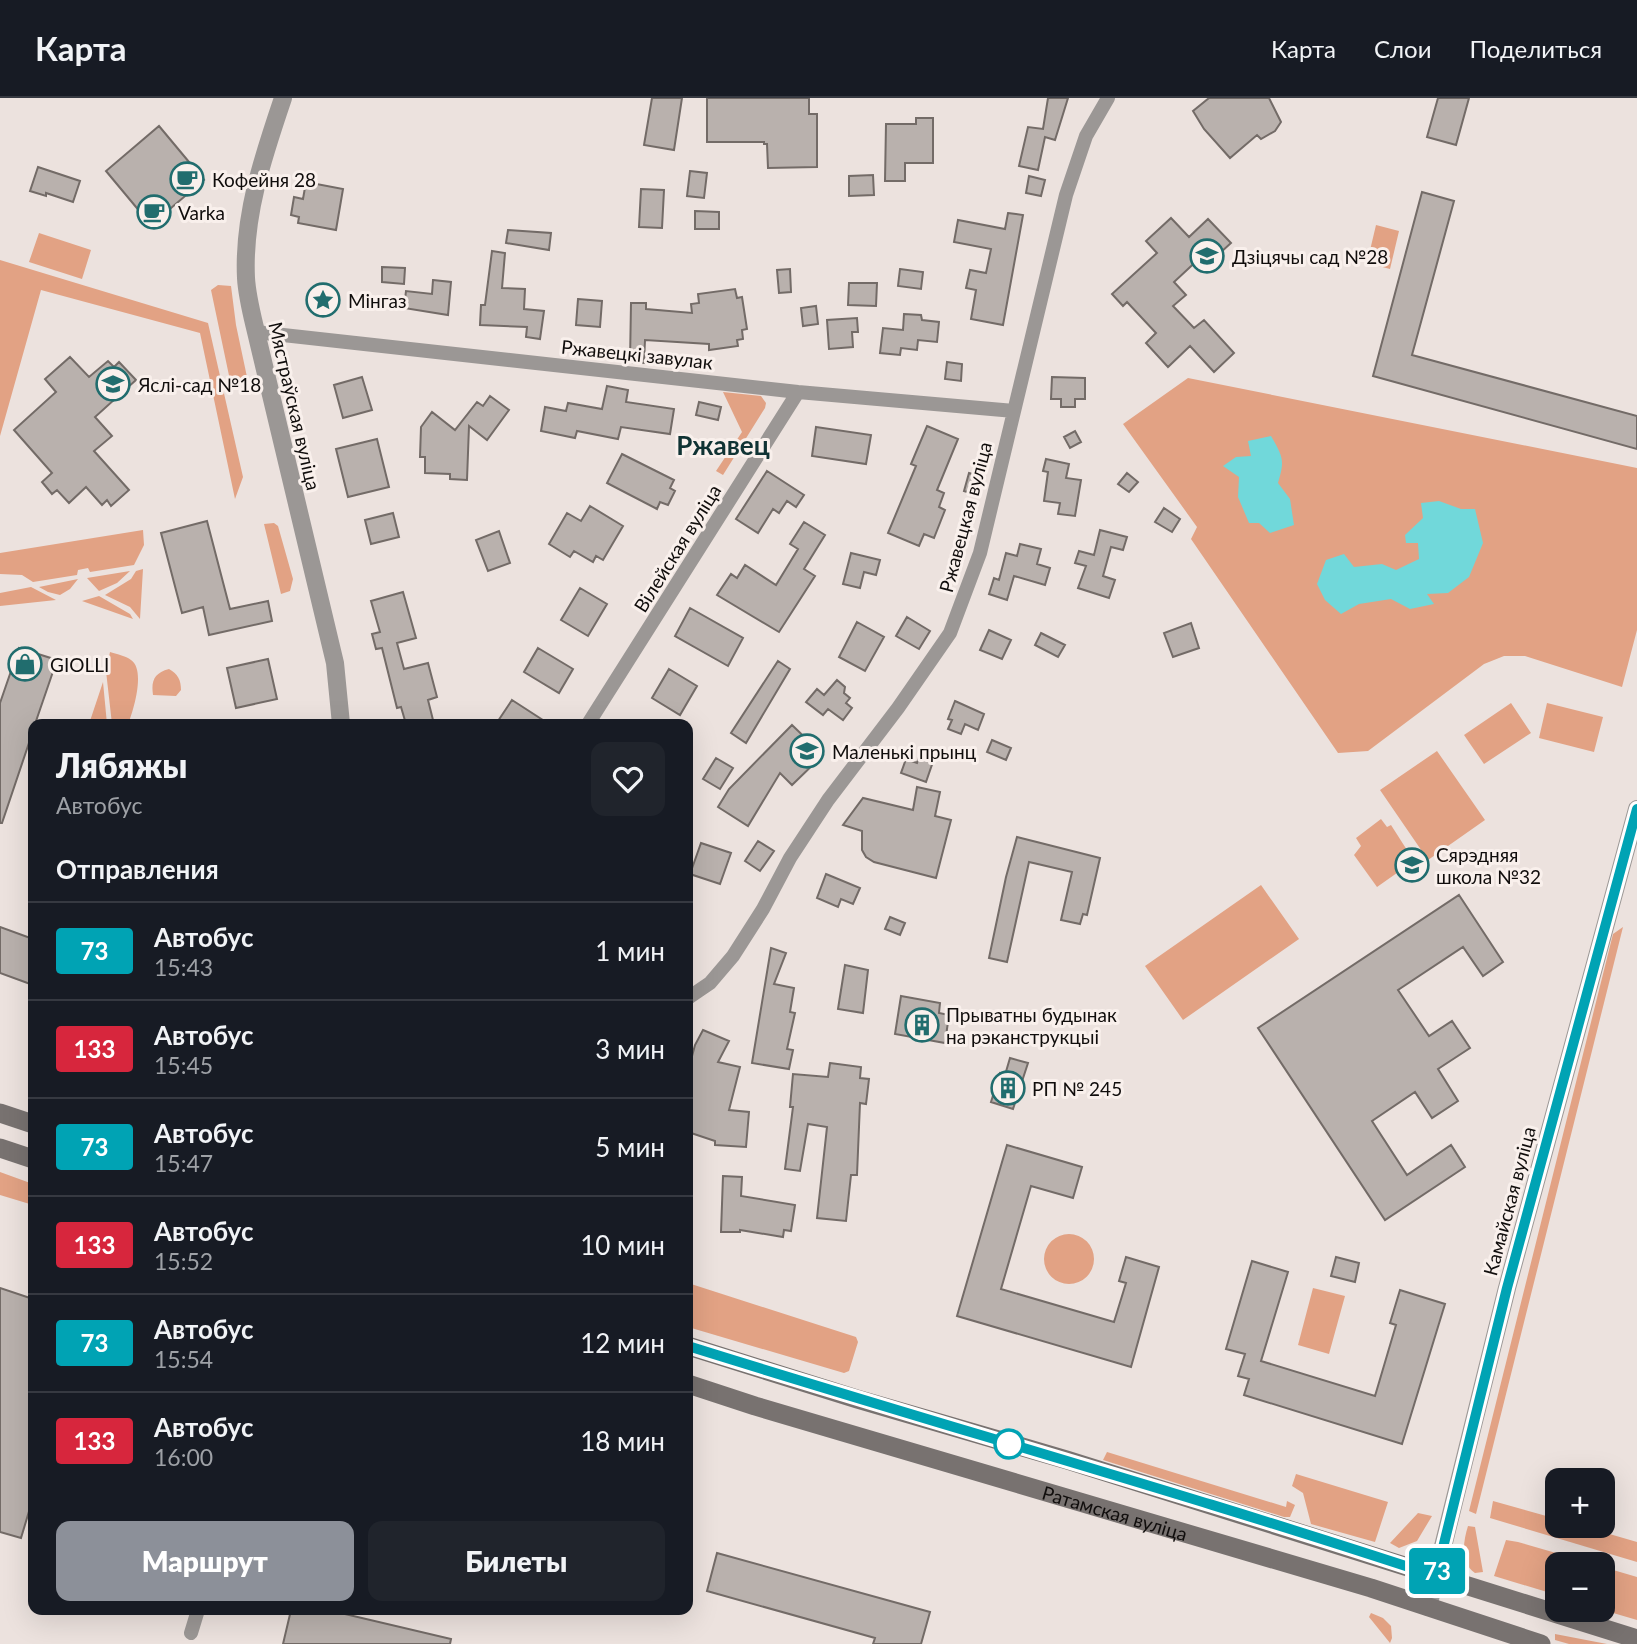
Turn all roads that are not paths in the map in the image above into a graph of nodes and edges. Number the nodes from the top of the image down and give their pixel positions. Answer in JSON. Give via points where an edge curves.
{"nodes":[{"id":1,"x":283,"y":98,"type":"edge"},
{"id":2,"x":1108,"y":98,"type":"edge"},
{"id":3,"x":256,"y":332,"type":"junction"},
{"id":4,"x":798,"y":391,"type":"junction"},
{"id":5,"x":1014,"y":411,"type":"junction"},
{"id":6,"x":341,"y":719,"type":"edge"},
{"id":7,"x":591,"y":719,"type":"edge"},
{"id":8,"x":1637,"y":809,"type":"edge"},
{"id":9,"x":693,"y":995,"type":"edge"},
{"id":10,"x":0,"y":1113,"type":"edge"},
{"id":11,"x":28,"y":1122,"type":"edge"},
{"id":12,"x":0,"y":1147,"type":"edge"},
{"id":13,"x":28,"y":1157,"type":"edge"},
{"id":14,"x":693,"y":1348,"type":"edge"},
{"id":15,"x":693,"y":1386,"type":"edge"},
{"id":16,"x":1436,"y":1576,"type":"junction"},
{"id":17,"x":1428,"y":1607,"type":"junction"},
{"id":18,"x":196,"y":1615,"type":"edge"},
{"id":19,"x":191,"y":1633,"type":"dead end"},
{"id":20,"x":1637,"y":1639,"type":"edge"},
{"id":21,"x":1541,"y":1644,"type":"edge"}],
"edges":[{"from":1,"to":3,"type":"street","name":"Мястраўская вуліца","via":[[248,218],[246,282]]},
{"from":2,"to":5,"type":"street","name":"Ржавецкая вуліца","via":[[1086,136],[1066,195]]},
{"from":3,"to":4,"type":"street","name":"Ржавецкі завулак"},
{"from":3,"to":6,"type":"street","name":"Мястраўская вуліца","via":[[335,663]]},
{"from":4,"to":5,"type":"street","name":"Ржавецкі завулак"},
{"from":4,"to":7,"type":"street","name":"Вілейская вуліца"},
{"from":5,"to":9,"type":"street","name":"Ржавецкая вуліца","via":[[980,553],[950,633],[828,800],[733,956]]},
{"from":8,"to":16,"type":"street","name":"Камайская вуліца","via":[[1507,1288]]},
{"from":10,"to":11,"type":"main road"},
{"from":12,"to":13,"type":"main road"},
{"from":14,"to":16,"type":"main road","name":"Ратамская вуліца"},
{"from":15,"to":17,"type":"main road","name":"Ратамская вуліца"},
{"from":16,"to":17,"type":"street","name":"Камайская вуліца"},
{"from":16,"to":20,"type":"main road","name":"Ратамская вуліца"},
{"from":17,"to":21,"type":"main road","name":"Ратамская вуліца"},
{"from":18,"to":19,"type":"street"}]}
